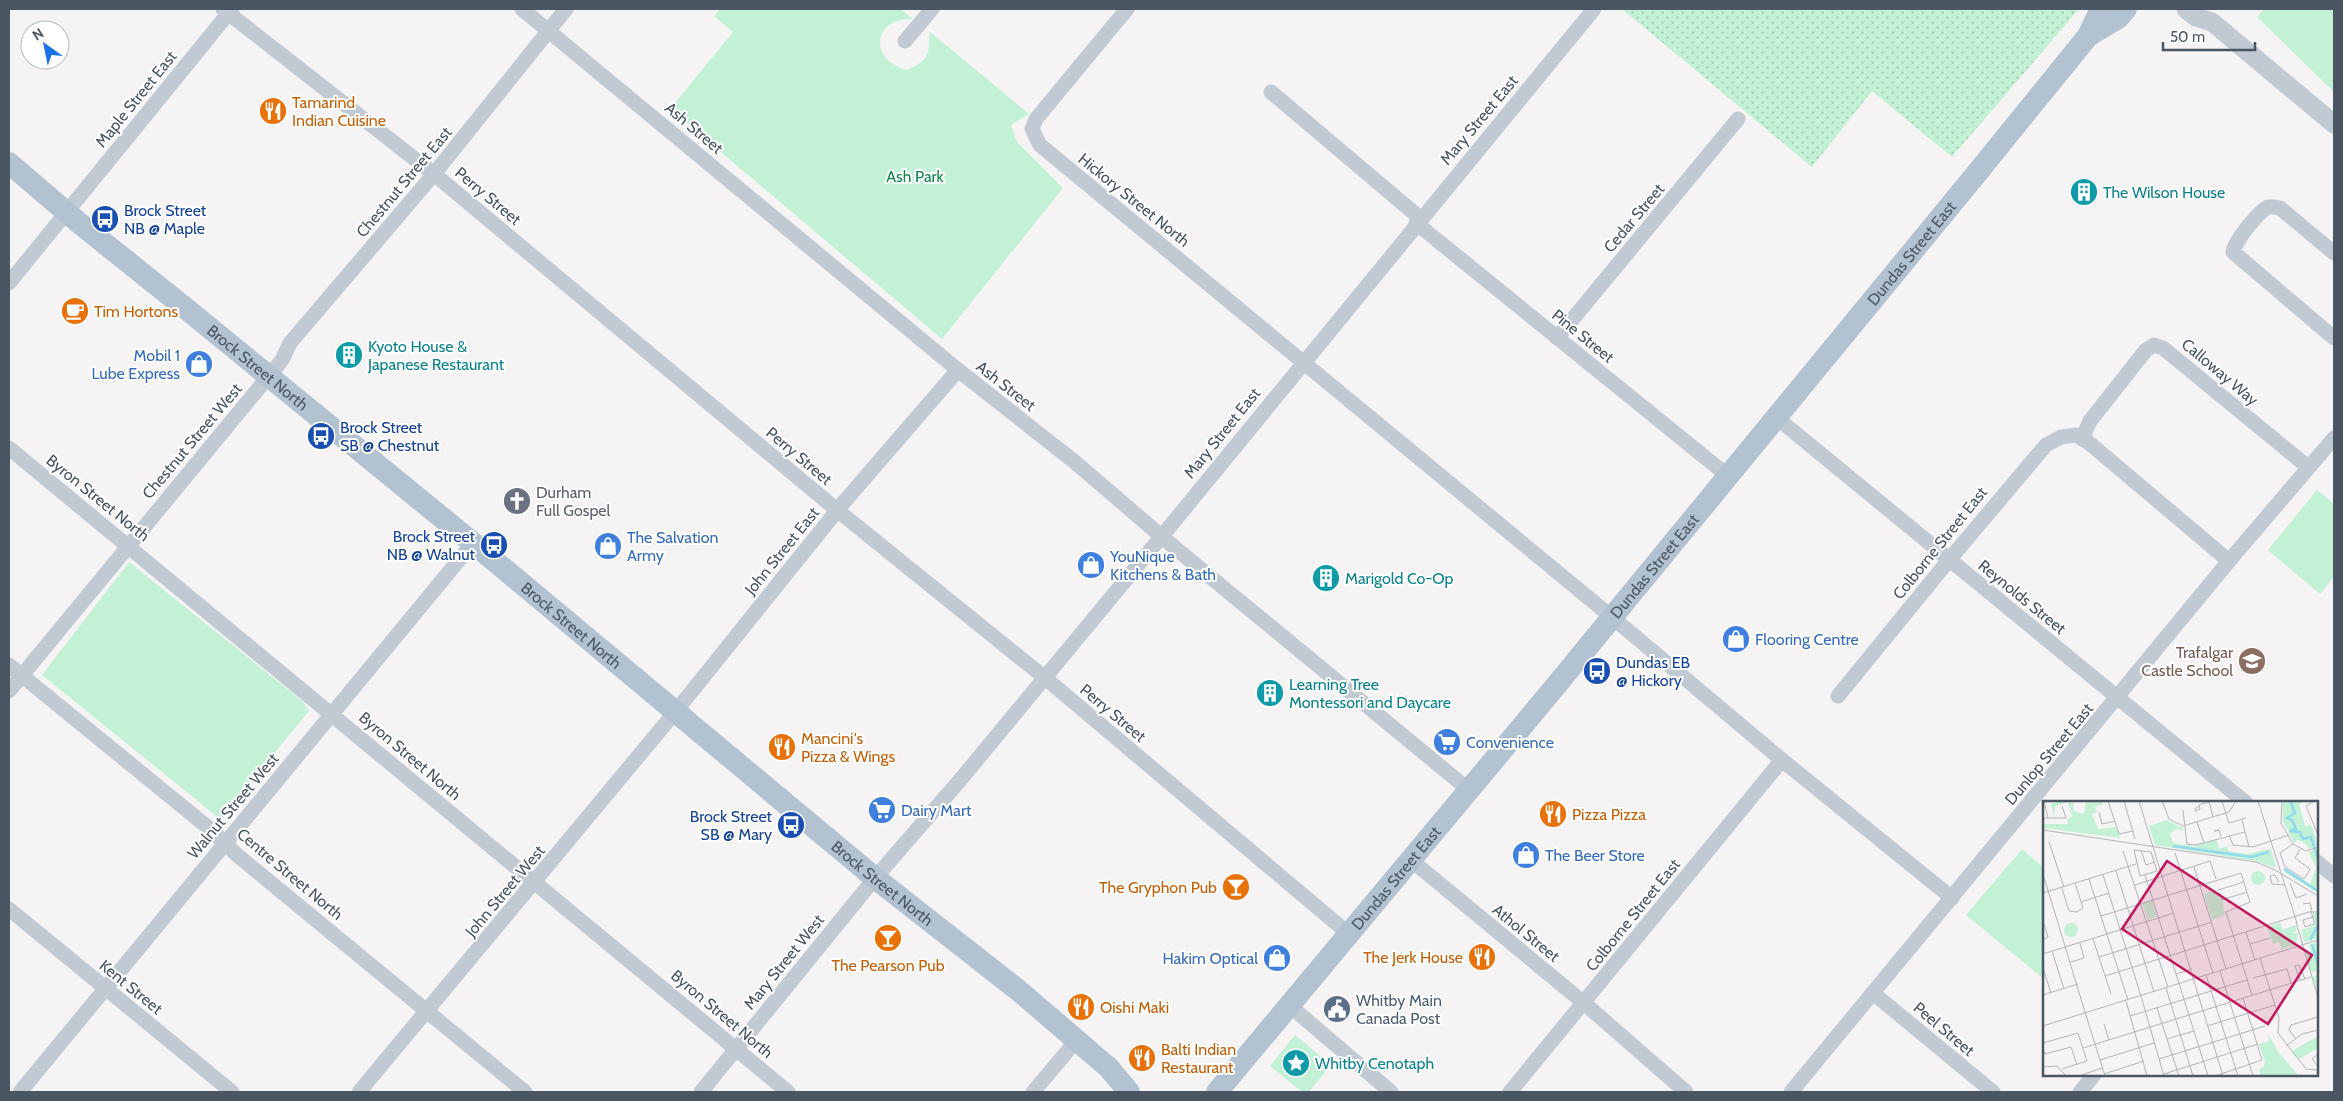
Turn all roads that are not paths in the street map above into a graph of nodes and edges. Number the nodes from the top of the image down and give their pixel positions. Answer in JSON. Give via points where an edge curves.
{"nodes":[{"id":1,"x":522,"y":9,"type":"edge"},
{"id":2,"x":566,"y":9,"type":"edge"},
{"id":3,"x":932,"y":9,"type":"edge"},
{"id":4,"x":1127,"y":9,"type":"edge"},
{"id":5,"x":1594,"y":9,"type":"edge"},
{"id":6,"x":2100,"y":9,"type":"edge"},
{"id":7,"x":2126,"y":9,"type":"edge"},
{"id":8,"x":2186,"y":9,"type":"edge"},
{"id":9,"x":228,"y":10,"type":"edge"},
{"id":10,"x":2211,"y":16,"type":"edge"},
{"id":11,"x":549,"y":30,"type":"junction"},
{"id":12,"x":2088,"y":36,"type":"junction"},
{"id":13,"x":905,"y":41,"type":"dead end"},
{"id":14,"x":1271,"y":92,"type":"dead end"},
{"id":15,"x":1738,"y":120,"type":"dead end"},
{"id":16,"x":2334,"y":124,"type":"edge"},
{"id":17,"x":9,"y":163,"type":"edge"},
{"id":18,"x":434,"y":174,"type":"junction"},
{"id":19,"x":66,"y":212,"type":"junction"},
{"id":20,"x":1418,"y":221,"type":"junction"},
{"id":21,"x":2334,"y":253,"type":"edge"},
{"id":22,"x":9,"y":283,"type":"edge"},
{"id":23,"x":1556,"y":338,"type":"junction"},
{"id":24,"x":2334,"y":338,"type":"edge"},
{"id":25,"x":1303,"y":362,"type":"junction"},
{"id":26,"x":958,"y":370,"type":"junction"},
{"id":27,"x":268,"y":376,"type":"junction"},
{"id":28,"x":1777,"y":418,"type":"junction"},
{"id":29,"x":2334,"y":438,"type":"edge"},
{"id":30,"x":2082,"y":439,"type":"junction"},
{"id":31,"x":9,"y":448,"type":"edge"},
{"id":32,"x":2308,"y":467,"type":"junction"},
{"id":33,"x":1728,"y":476,"type":"junction"},
{"id":34,"x":837,"y":510,"type":"junction"},
{"id":35,"x":1162,"y":536,"type":"junction"},
{"id":36,"x":473,"y":544,"type":"junction"},
{"id":37,"x":128,"y":546,"type":"junction"},
{"id":38,"x":1949,"y":560,"type":"junction"},
{"id":39,"x":2229,"y":562,"type":"junction"},
{"id":40,"x":1612,"y":617,"type":"junction"},
{"id":41,"x":9,"y":665,"type":"edge"},
{"id":42,"x":21,"y":675,"type":"junction"},
{"id":43,"x":1044,"y":677,"type":"junction"},
{"id":44,"x":9,"y":691,"type":"edge"},
{"id":45,"x":1838,"y":696,"type":"dead end"},
{"id":46,"x":2119,"y":698,"type":"junction"},
{"id":47,"x":676,"y":711,"type":"junction"},
{"id":48,"x":331,"y":714,"type":"junction"},
{"id":49,"x":1782,"y":760,"type":"junction"},
{"id":50,"x":1469,"y":790,"type":"junction"},
{"id":51,"x":2244,"y":801,"type":"edge"},
{"id":52,"x":225,"y":843,"type":"junction"},
{"id":53,"x":1411,"y":860,"type":"junction"},
{"id":54,"x":2318,"y":863,"type":"edge"},
{"id":55,"x":2334,"y":876,"type":"edge"},
{"id":56,"x":876,"y":878,"type":"junction"},
{"id":57,"x":535,"y":882,"type":"junction"},
{"id":58,"x":1952,"y":898,"type":"junction"},
{"id":59,"x":9,"y":909,"type":"edge"},
{"id":60,"x":1349,"y":934,"type":"junction"},
{"id":61,"x":105,"y":988,"type":"junction"},
{"id":62,"x":1873,"y":993,"type":"junction"},
{"id":63,"x":1584,"y":1003,"type":"junction"},
{"id":64,"x":1290,"y":1006,"type":"junction"},
{"id":65,"x":427,"y":1012,"type":"junction"},
{"id":66,"x":1076,"y":1040,"type":"junction"},
{"id":67,"x":737,"y":1048,"type":"junction"},
{"id":68,"x":2093,"y":1076,"type":"edge"},
{"id":69,"x":1217,"y":1091,"type":"edge"},
{"id":70,"x":20,"y":1092,"type":"edge"},
{"id":71,"x":232,"y":1092,"type":"edge"},
{"id":72,"x":360,"y":1092,"type":"edge"},
{"id":73,"x":525,"y":1092,"type":"edge"},
{"id":74,"x":701,"y":1092,"type":"edge"},
{"id":75,"x":788,"y":1092,"type":"edge"},
{"id":76,"x":1033,"y":1092,"type":"edge"},
{"id":77,"x":1129,"y":1092,"type":"edge"},
{"id":78,"x":1392,"y":1092,"type":"edge"},
{"id":79,"x":1510,"y":1092,"type":"edge"},
{"id":80,"x":1686,"y":1092,"type":"edge"},
{"id":81,"x":1791,"y":1092,"type":"edge"},
{"id":82,"x":1993,"y":1092,"type":"edge"},
{"id":83,"x":2080,"y":1092,"type":"edge"}],
"edges":[{"from":1,"to":11,"type":"street","name":"Ash Street"},
{"from":2,"to":11,"type":"street","name":"Chestnut Street East"},
{"from":3,"to":13,"type":"street"},
{"from":4,"to":25,"type":"street","name":"Hickory Street North","via":[[1036,119],[1032,129],[1040,145]]},
{"from":5,"to":20,"type":"street","name":"Mary Street East"},
{"from":6,"to":12,"type":"main road","name":"Dundas Street East"},
{"from":7,"to":12,"type":"main road","name":"Dundas Street East","via":[[2118,18]]},
{"from":8,"to":10,"type":"street","via":[[2196,17]]},
{"from":9,"to":18,"type":"street","name":"Perry Street"},
{"from":9,"to":19,"type":"street","name":"Maple Street East"},
{"from":10,"to":16,"type":"street"},
{"from":11,"to":18,"type":"street","name":"Chestnut Street East"},
{"from":11,"to":26,"type":"street","name":"Ash Street"},
{"from":12,"to":28,"type":"main road","name":"Dundas Street East"},
{"from":14,"to":20,"type":"street","name":"Pine Street"},
{"from":15,"to":23,"type":"street","name":"Cedar Street"},
{"from":17,"to":19,"type":"main road","name":"Brock Street North"},
{"from":18,"to":27,"type":"street","name":"Chestnut Street East","via":[[290,344]]},
{"from":18,"to":34,"type":"street","name":"Perry Street"},
{"from":19,"to":22,"type":"street","name":"Maple Street East"},
{"from":19,"to":27,"type":"main road","name":"Brock Street North"},
{"from":20,"to":23,"type":"street","name":"Pine Street"},
{"from":20,"to":25,"type":"street","name":"Mary Street East"},
{"from":21,"to":24,"type":"street","via":[[2280,208],[2270,206],[2234,244],[2233,252]]},
{"from":23,"to":33,"type":"street","name":"Pine Street"},
{"from":25,"to":35,"type":"street","name":"Mary Street East"},
{"from":25,"to":40,"type":"street","name":"Hickory Street North"},
{"from":26,"to":34,"type":"street","name":"John Street East"},
{"from":26,"to":35,"type":"street","name":"Ash Street"},
{"from":27,"to":36,"type":"main road","name":"Brock Street North"},
{"from":27,"to":37,"type":"street","name":"Chestnut Street West"},
{"from":28,"to":33,"type":"main road","name":"Dundas Street East"},
{"from":28,"to":38,"type":"street","name":"Reynolds Street"},
{"from":29,"to":32,"type":"street","name":"Dunlop Street East"},
{"from":30,"to":32,"type":"street","name":"Calloway Way","via":[[2090,421],[2146,350],[2154,345],[2163,348]]},
{"from":30,"to":38,"type":"street","name":"Colborne Street East","via":[[2076,435],[2061,436],[2046,445]]},
{"from":30,"to":39,"type":"street"},
{"from":31,"to":37,"type":"street","name":"Byron Street North"},
{"from":32,"to":39,"type":"street","name":"Dunlop Street East"},
{"from":33,"to":40,"type":"main road","name":"Dundas Street East"},
{"from":34,"to":43,"type":"street","name":"Perry Street"},
{"from":34,"to":47,"type":"street","name":"John Street East"},
{"from":35,"to":43,"type":"street","name":"Mary Street East"},
{"from":35,"to":50,"type":"street","name":"Ash Street"},
{"from":36,"to":47,"type":"main road","name":"Brock Street North"},
{"from":36,"to":48,"type":"street","name":"Walnut Street West"},
{"from":37,"to":42,"type":"street","name":"Chestnut Street West"},
{"from":37,"to":48,"type":"street","name":"Byron Street North"},
{"from":38,"to":45,"type":"street","name":"Colborne Street East"},
{"from":38,"to":46,"type":"street","name":"Reynolds Street"},
{"from":39,"to":46,"type":"street","name":"Dunlop Street East"},
{"from":40,"to":49,"type":"street","name":"Hickory Street North"},
{"from":40,"to":50,"type":"main road","name":"Dundas Street East"},
{"from":41,"to":42,"type":"street","name":"Centre Street North"},
{"from":42,"to":44,"type":"street","name":"Chestnut Street West"},
{"from":42,"to":52,"type":"street","name":"Centre Street North"},
{"from":43,"to":56,"type":"street","name":"Mary Street East"},
{"from":43,"to":60,"type":"street","name":"Perry Street"},
{"from":46,"to":51,"type":"street","name":"Reynolds Street"},
{"from":46,"to":58,"type":"street","name":"Dunlop Street East"},
{"from":47,"to":56,"type":"main road","name":"Brock Street North"},
{"from":47,"to":57,"type":"street","name":"John Street West"},
{"from":48,"to":52,"type":"street","name":"Walnut Street West"},
{"from":48,"to":57,"type":"street","name":"Byron Street North"},
{"from":49,"to":58,"type":"street","name":"Hickory Street North"},
{"from":49,"to":63,"type":"street","name":"Colborne Street East"},
{"from":50,"to":53,"type":"main road","name":"Dundas Street East"},
{"from":52,"to":61,"type":"street","name":"Walnut Street West"},
{"from":52,"to":65,"type":"street","name":"Centre Street North"},
{"from":53,"to":60,"type":"main road","name":"Dundas Street East"},
{"from":53,"to":63,"type":"street","name":"Athol Street"},
{"from":54,"to":55,"type":"street"},
{"from":56,"to":66,"type":"main road","name":"Brock Street North"},
{"from":56,"to":67,"type":"street","name":"Mary Street West"},
{"from":57,"to":65,"type":"street","name":"John Street West"},
{"from":57,"to":67,"type":"street","name":"Byron Street North"},
{"from":58,"to":62,"type":"street","name":"Dunlop Street East"},
{"from":59,"to":61,"type":"street","name":"Kent Street"},
{"from":60,"to":64,"type":"main road","name":"Dundas Street East"},
{"from":61,"to":70,"type":"street","name":"Walnut Street West"},
{"from":61,"to":71,"type":"street","name":"Kent Street"},
{"from":62,"to":81,"type":"street","name":"Dunlop Street East"},
{"from":62,"to":82,"type":"street","name":"Peel Street"},
{"from":63,"to":79,"type":"street","name":"Colborne Street East"},
{"from":63,"to":80,"type":"street","name":"Athol Street"},
{"from":64,"to":69,"type":"main road","name":"Dundas Street East"},
{"from":64,"to":78,"type":"street"},
{"from":65,"to":72,"type":"street","name":"John Street West"},
{"from":65,"to":73,"type":"street","name":"Centre Street North"},
{"from":66,"to":76,"type":"street"},
{"from":66,"to":77,"type":"main road","name":"Brock Street North","via":[[1109,1068]]},
{"from":67,"to":74,"type":"street","name":"Mary Street West"},
{"from":67,"to":75,"type":"street","name":"Byron Street North"},
{"from":68,"to":83,"type":"street"}]}
